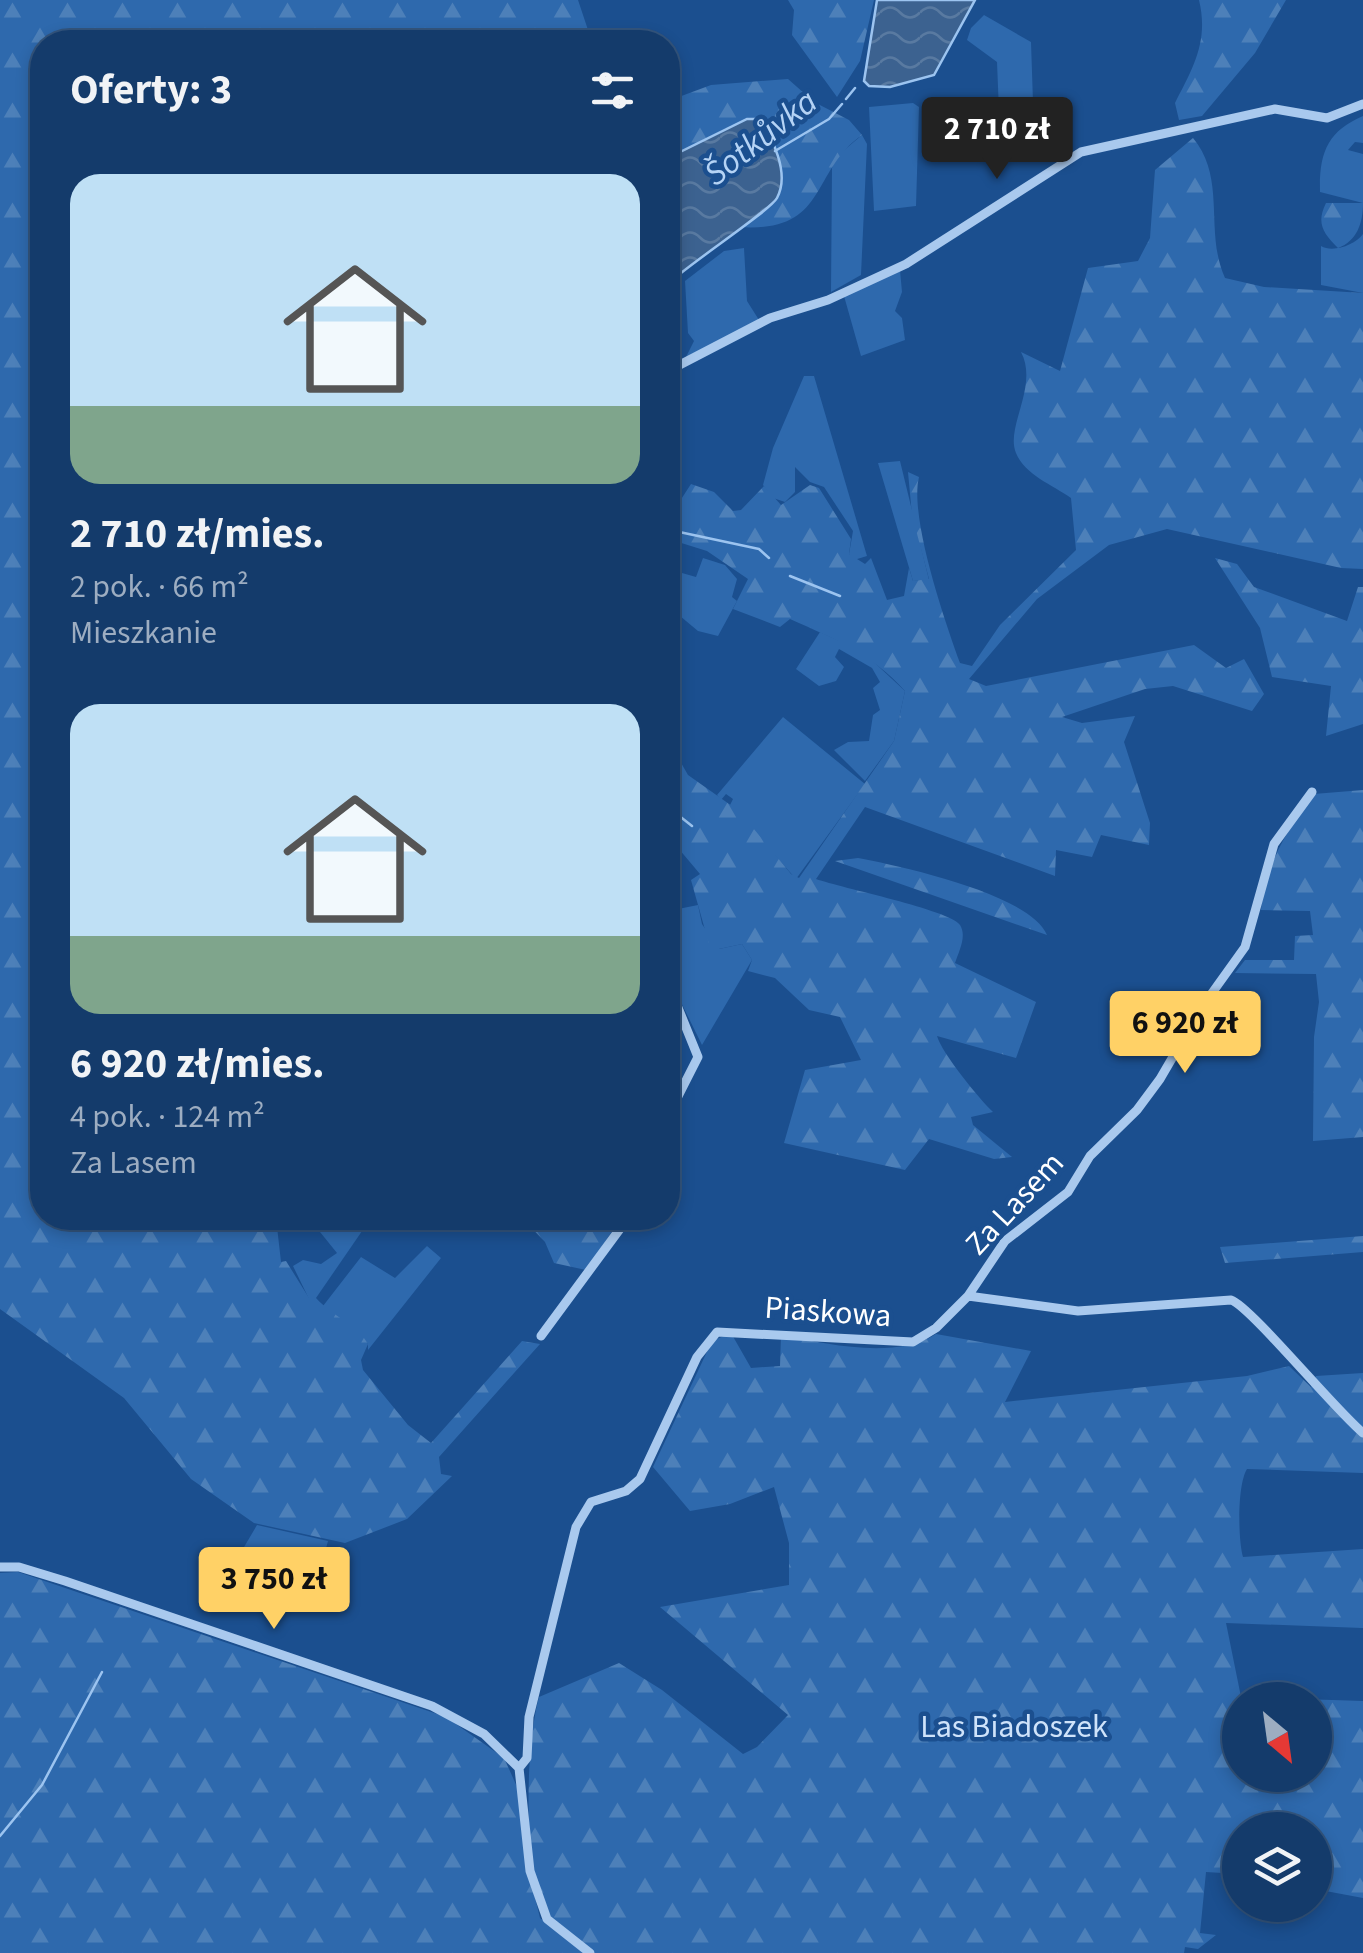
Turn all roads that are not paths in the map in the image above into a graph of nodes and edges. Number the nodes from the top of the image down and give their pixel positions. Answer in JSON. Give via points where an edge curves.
{"nodes":[{"id":1,"x":1363,"y":104,"type":"edge"},
{"id":2,"x":680,"y":365,"type":"edge"},
{"id":3,"x":1312,"y":792,"type":"dead end"},
{"id":4,"x":680,"y":1013,"type":"edge"},
{"id":5,"x":680,"y":1092,"type":"edge"},
{"id":6,"x":619,"y":1230,"type":"edge"},
{"id":7,"x":968,"y":1296,"type":"junction"},
{"id":8,"x":541,"y":1336,"type":"dead end"},
{"id":9,"x":1363,"y":1432,"type":"edge"},
{"id":10,"x":0,"y":1567,"type":"edge"},
{"id":11,"x":518,"y":1768,"type":"junction"},
{"id":12,"x":590,"y":1953,"type":"edge"}],
"edges":[{"from":1,"to":2,"type":"street","via":[[1327,118],[1275,109],[1081,152],[906,264],[770,318]]},
{"from":3,"to":7,"type":"street","name":"Za Lasem","via":[[1262,872],[1246,947],[1160,1079],[1090,1156],[1068,1192],[1005,1240]]},
{"from":4,"to":5,"type":"street","via":[[698,1057]]},
{"from":6,"to":8,"type":"street"},
{"from":7,"to":9,"type":"street","via":[[1078,1311],[1241,1303]]},
{"from":7,"to":11,"type":"street","name":"Piaskowa","via":[[913,1342],[748,1330],[709,1338],[640,1479],[591,1502],[576,1527],[529,1717],[527,1758]]},
{"from":10,"to":11,"type":"street","via":[[50,1576],[432,1706],[484,1734]]},
{"from":11,"to":12,"type":"street","via":[[530,1871],[547,1919]]}]}
